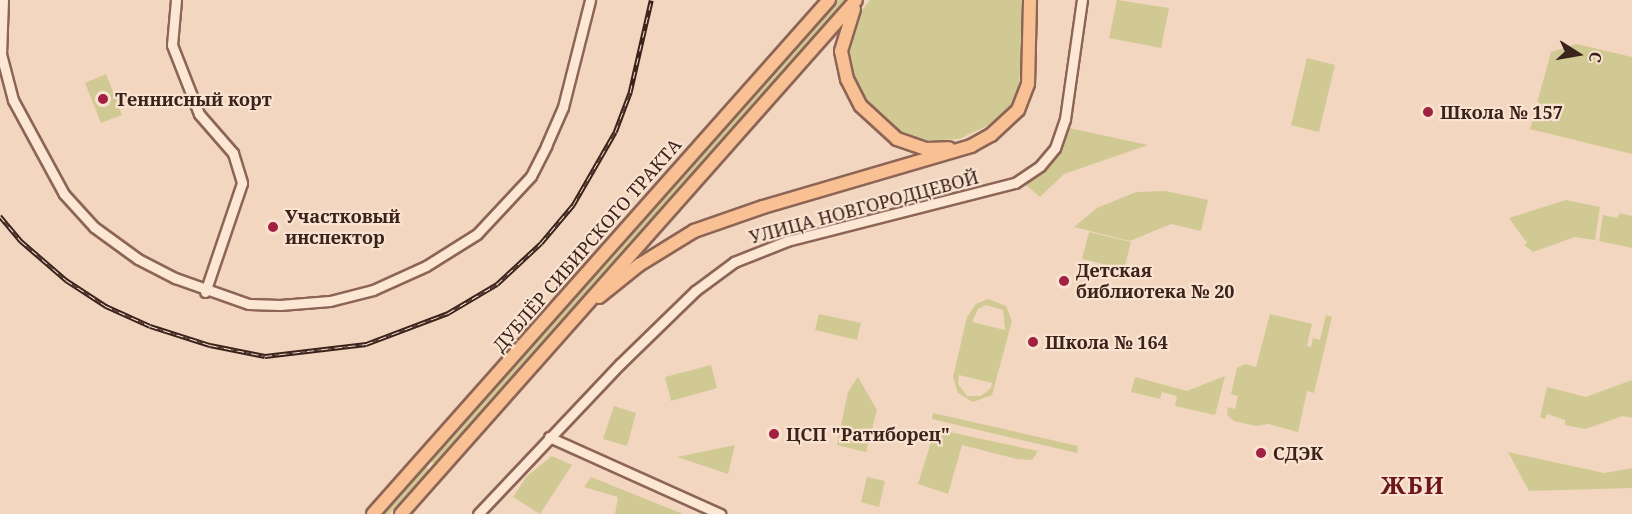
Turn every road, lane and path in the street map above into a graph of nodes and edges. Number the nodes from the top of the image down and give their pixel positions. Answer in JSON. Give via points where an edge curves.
{"nodes":[{"id":1,"x":3,"y":0,"type":"edge"},
{"id":2,"x":176,"y":0,"type":"edge"},
{"id":3,"x":590,"y":0,"type":"edge"},
{"id":4,"x":819,"y":0,"type":"edge"},
{"id":5,"x":829,"y":0,"type":"edge"},
{"id":6,"x":856,"y":0,"type":"edge"},
{"id":7,"x":862,"y":0,"type":"edge"},
{"id":8,"x":1030,"y":0,"type":"edge"},
{"id":9,"x":1082,"y":0,"type":"edge"},
{"id":10,"x":774,"y":59,"type":"junction"},
{"id":11,"x":971,"y":146,"type":"junction"},
{"id":12,"x":205,"y":292,"type":"junction"},
{"id":13,"x":554,"y":339,"type":"junction"},
{"id":14,"x":549,"y":437,"type":"junction"},
{"id":15,"x":373,"y":514,"type":"edge"},
{"id":16,"x":401,"y":514,"type":"edge"},
{"id":17,"x":477,"y":514,"type":"edge"},
{"id":18,"x":720,"y":514,"type":"edge"}],
"edges":[{"from":1,"to":12,"type":"street","via":[[1,47],[13,100],[64,194],[94,227],[138,259]]},
{"from":2,"to":12,"type":"street","via":[[172,45],[199,114],[233,153],[242,183]]},
{"from":3,"to":12,"type":"street","via":[[563,107],[541,156],[531,176],[477,234],[426,266],[373,290],[330,301],[249,304]]},
{"from":4,"to":10,"type":"main road"},
{"from":5,"to":10,"type":"main road","name":"ДУБЛЁР СИБИРСКОГО ТРАКТА"},
{"from":6,"to":13,"type":"main road","name":"ДУБЛЁР СИБИРСКОГО ТРАКТА"},
{"from":7,"to":11,"type":"main road","name":"ДУБЛЁР СИБИРСКОГО ТРАКТА","via":[[848,21],[841,51],[846,79],[861,106],[883,130],[908,144],[936,149]]},
{"from":8,"to":11,"type":"main road","name":"ДУБЛЁР СИБИРСКОГО ТРАКТА","via":[[1032,57],[1025,96],[1004,126]]},
{"from":9,"to":14,"type":"street","name":"УЛИЦА НОВГОРОДЦЕВОЙ","via":[[1065,119],[1055,148],[1040,166],[1015,183],[787,241],[734,262],[687,299]]},
{"from":10,"to":15,"type":"main road","name":"ДУБЛЁР СИБИРСКОГО ТРАКТА"},
{"from":11,"to":13,"type":"main road","name":"ДУБЛЁР СИБИРСКОГО ТРАКТА","via":[[694,231],[639,265]]},
{"from":13,"to":16,"type":"main road","name":"ДУБЛЁР СИБИРСКОГО ТРАКТА"},
{"from":14,"to":17,"type":"street","name":"УЛИЦА НОВГОРОДЦЕВОЙ"},
{"from":14,"to":18,"type":"street"}]}
